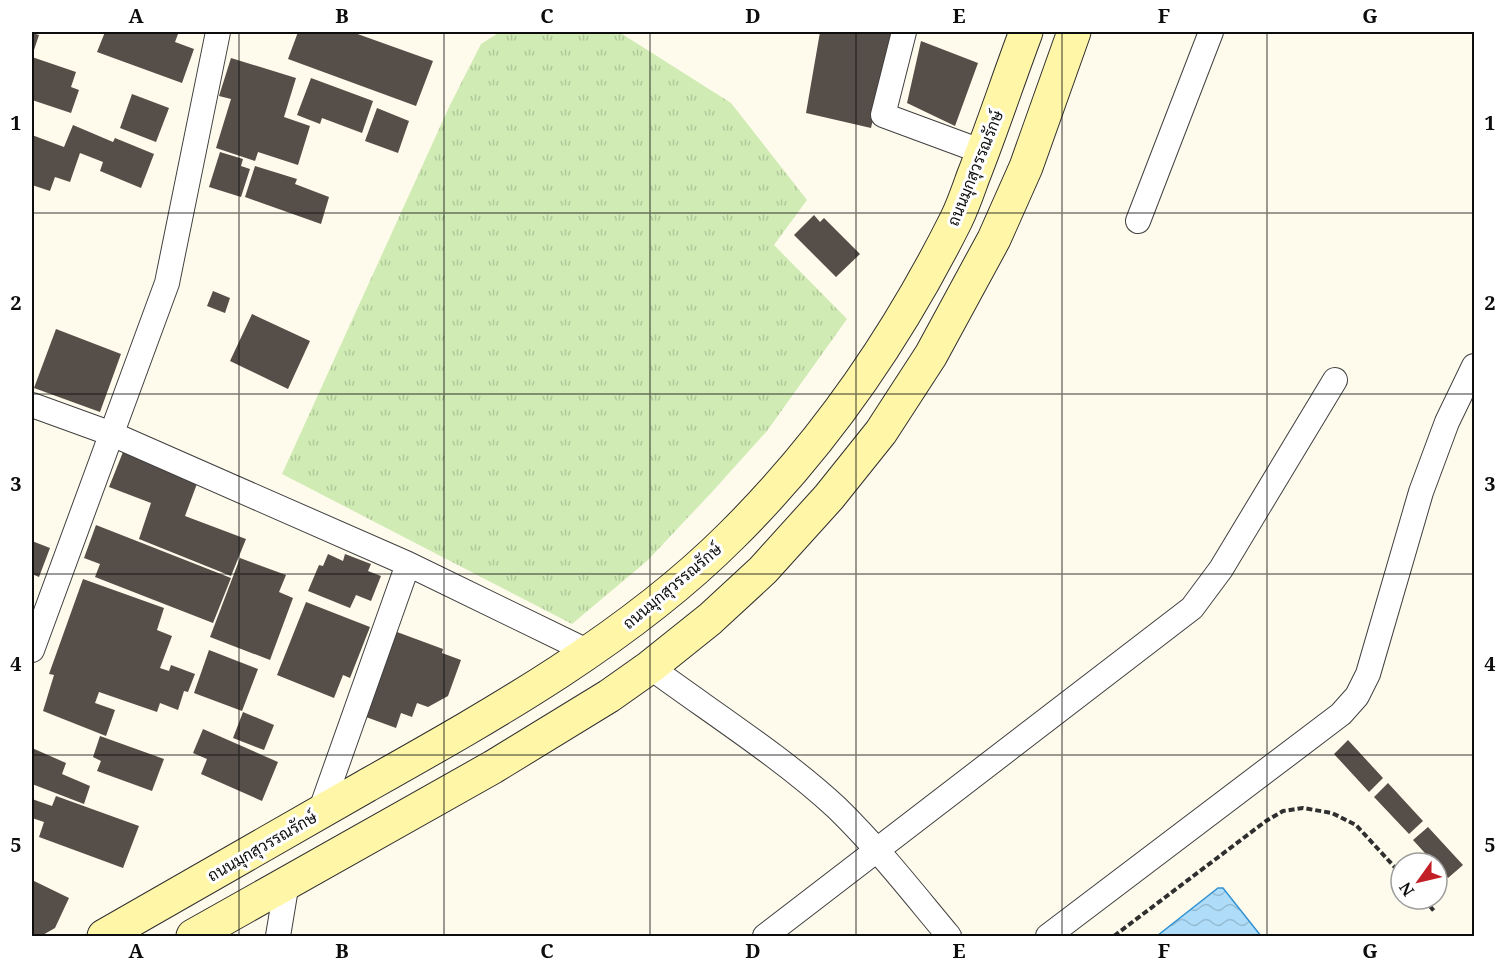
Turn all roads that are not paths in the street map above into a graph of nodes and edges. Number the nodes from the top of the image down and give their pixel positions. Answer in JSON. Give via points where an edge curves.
{"nodes":[{"id":1,"x":218,"y":32,"type":"edge"},
{"id":2,"x":904,"y":32,"type":"edge"},
{"id":3,"x":1026,"y":32,"type":"edge"},
{"id":4,"x":1074,"y":32,"type":"edge"},
{"id":5,"x":1211,"y":32,"type":"edge"},
{"id":6,"x":983,"y":153,"type":"junction"},
{"id":7,"x":1138,"y":221,"type":"dead end"},
{"id":8,"x":1474,"y":366,"type":"edge"},
{"id":9,"x":1335,"y":380,"type":"dead end"},
{"id":10,"x":32,"y":405,"type":"edge"},
{"id":11,"x":112,"y":434,"type":"junction"},
{"id":12,"x":408,"y":564,"type":"junction"},
{"id":13,"x":32,"y":650,"type":"edge"},
{"id":14,"x":590,"y":652,"type":"junction"},
{"id":15,"x":650,"y":667,"type":"junction"},
{"id":16,"x":320,"y":812,"type":"junction"},
{"id":17,"x":878,"y":850,"type":"junction"},
{"id":18,"x":287,"y":882,"type":"junction"},
{"id":19,"x":104,"y":936,"type":"edge"},
{"id":20,"x":193,"y":936,"type":"edge"},
{"id":21,"x":278,"y":936,"type":"edge"},
{"id":22,"x":765,"y":936,"type":"edge"},
{"id":23,"x":949,"y":936,"type":"edge"},
{"id":24,"x":1048,"y":936,"type":"edge"}],
"edges":[{"from":1,"to":11,"type":"street","via":[[167,283]]},
{"from":2,"to":6,"type":"street","via":[[883,115]]},
{"from":3,"to":6,"type":"main road","name":"ถนนมุกสุวรรณรักษ์"},
{"from":4,"to":15,"type":"main road","via":[[1026,167],[994,239],[931,355],[880,432],[830,497],[764,570]]},
{"from":5,"to":7,"type":"street"},
{"from":6,"to":14,"type":"main road","name":"ถนนมุกสุวรรณรักษ์","via":[[957,219],[895,329],[846,403],[731,537]]},
{"from":8,"to":24,"type":"street","via":[[1447,422],[1421,492],[1368,674],[1357,696],[1341,714]]},
{"from":9,"to":17,"type":"street","via":[[1221,569],[1192,608]]},
{"from":10,"to":11,"type":"street"},
{"from":11,"to":12,"type":"street"},
{"from":11,"to":13,"type":"street"},
{"from":12,"to":14,"type":"street"},
{"from":12,"to":16,"type":"street"},
{"from":14,"to":16,"type":"main road","name":"ถนนมุกสุวรรณรักษ์","via":[[469,728]]},
{"from":15,"to":17,"type":"street","via":[[799,775]]},
{"from":15,"to":18,"type":"main road","via":[[493,767]]},
{"from":16,"to":19,"type":"main road","name":"ถนนมุกสุวรรณรักษ์"},
{"from":17,"to":22,"type":"street"},
{"from":17,"to":23,"type":"street"},
{"from":18,"to":20,"type":"main road"},
{"from":18,"to":21,"type":"street"}]}
